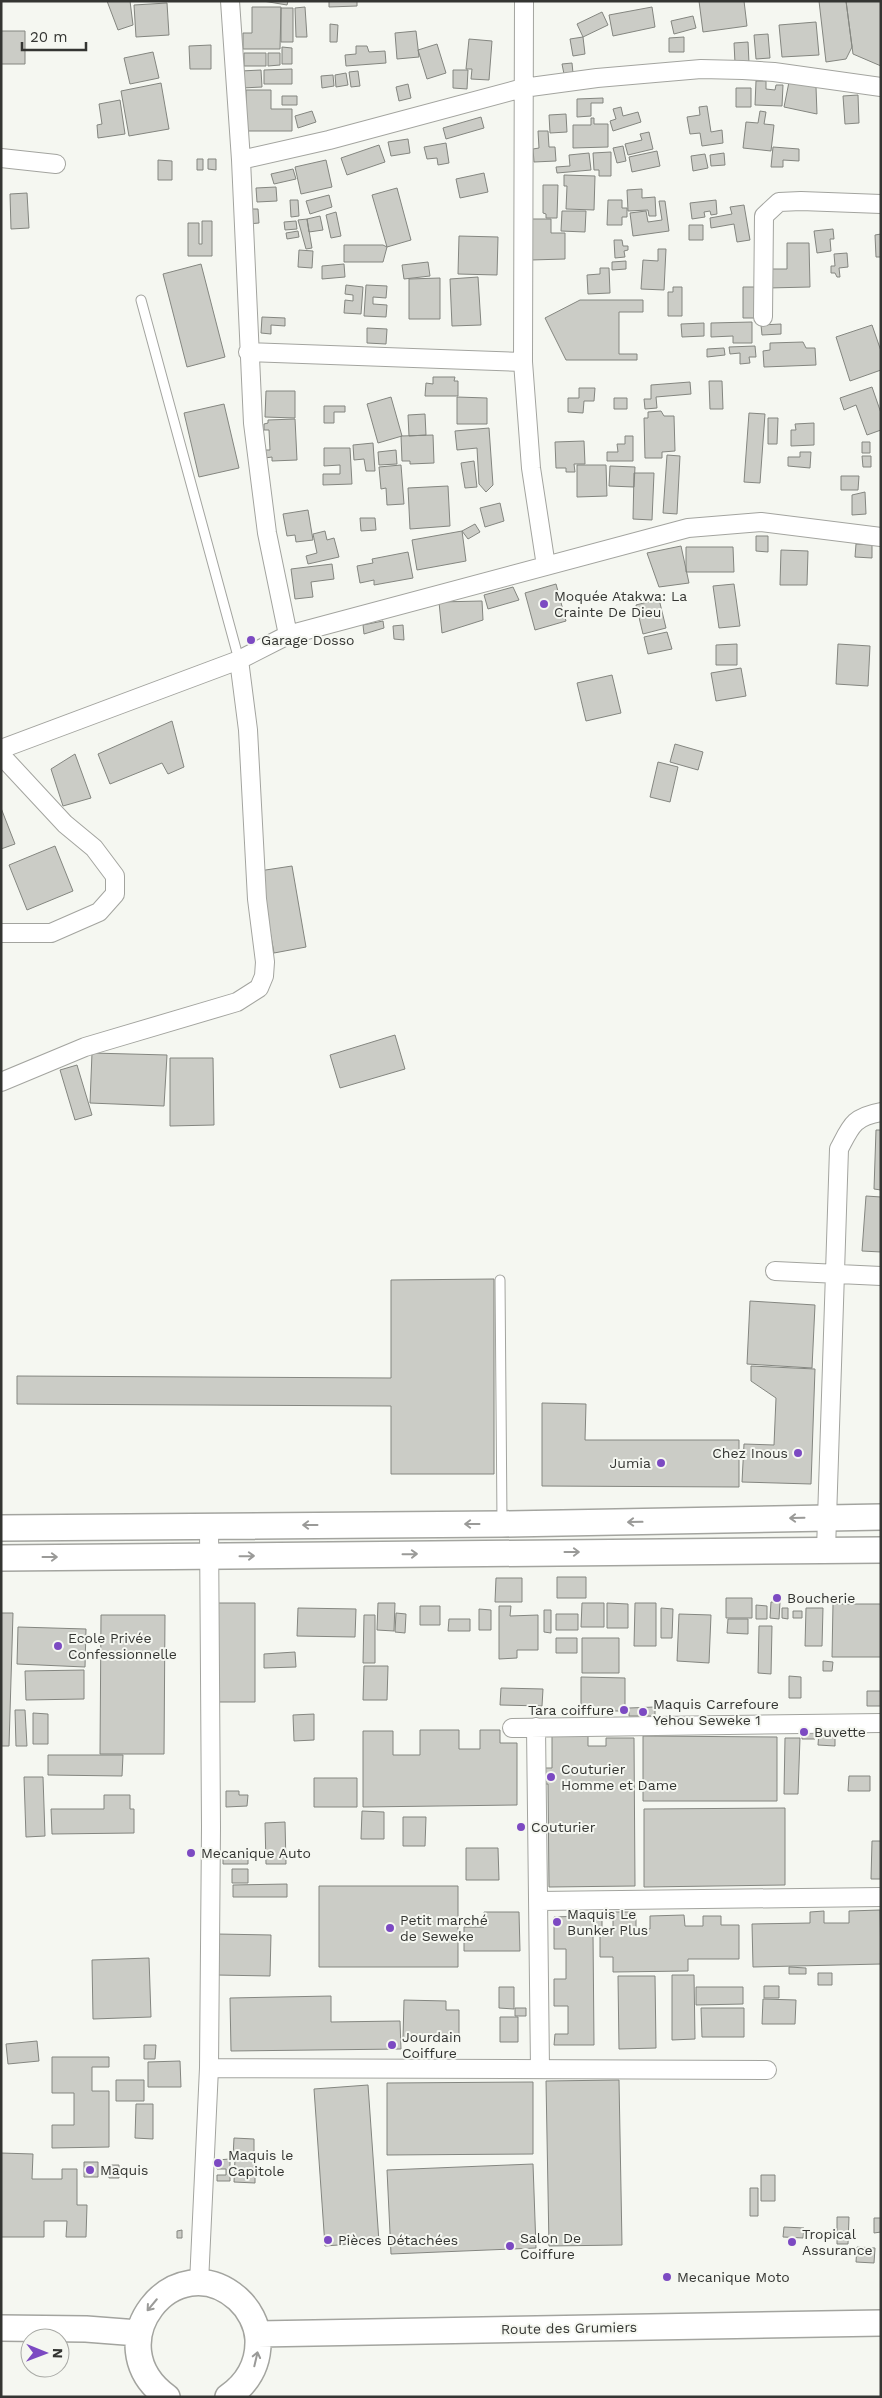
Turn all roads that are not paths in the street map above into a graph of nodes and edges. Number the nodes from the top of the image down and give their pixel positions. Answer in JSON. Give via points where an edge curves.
{"nodes":[{"id":1,"x":230,"y":1,"type":"edge"},
{"id":2,"x":524,"y":1,"type":"edge"},
{"id":3,"x":881,"y":87,"type":"edge"},
{"id":4,"x":523,"y":88,"type":"junction"},
{"id":5,"x":1,"y":158,"type":"edge"},
{"id":6,"x":241,"y":160,"type":"junction"},
{"id":7,"x":56,"y":164,"type":"dead end"},
{"id":8,"x":881,"y":204,"type":"edge"},
{"id":9,"x":141,"y":300,"type":"dead end"},
{"id":10,"x":763,"y":317,"type":"dead end"},
{"id":11,"x":248,"y":352,"type":"junction"},
{"id":12,"x":523,"y":362,"type":"junction"},
{"id":13,"x":881,"y":537,"type":"edge"},
{"id":14,"x":546,"y":566,"type":"junction"},
{"id":15,"x":288,"y":636,"type":"junction"},
{"id":16,"x":239,"y":660,"type":"junction"},
{"id":17,"x":1,"y":749,"type":"edge"},
{"id":18,"x":1,"y":755,"type":"edge"},
{"id":19,"x":1,"y":932,"type":"edge"},
{"id":20,"x":1,"y":1082,"type":"edge"},
{"id":21,"x":881,"y":1112,"type":"edge"},
{"id":22,"x":775,"y":1271,"type":"dead end"},
{"id":23,"x":835,"y":1275,"type":"junction"},
{"id":24,"x":881,"y":1276,"type":"edge"},
{"id":25,"x":500,"y":1280,"type":"dead end"},
{"id":26,"x":881,"y":1517,"type":"edge"},
{"id":27,"x":826,"y":1518,"type":"junction"},
{"id":28,"x":502,"y":1524,"type":"junction"},
{"id":29,"x":209,"y":1526,"type":"junction"},
{"id":30,"x":1,"y":1528,"type":"edge"},
{"id":31,"x":826,"y":1550,"type":"junction"},
{"id":32,"x":881,"y":1550,"type":"edge"},
{"id":33,"x":209,"y":1556,"type":"junction"},
{"id":34,"x":1,"y":1558,"type":"edge"},
{"id":35,"x":881,"y":1723,"type":"edge"},
{"id":36,"x":536,"y":1727,"type":"junction"},
{"id":37,"x":512,"y":1728,"type":"dead end"},
{"id":38,"x":881,"y":1897,"type":"edge"},
{"id":39,"x":538,"y":1901,"type":"junction"},
{"id":40,"x":209,"y":2068,"type":"junction"},
{"id":41,"x":540,"y":2069,"type":"junction"},
{"id":42,"x":767,"y":2070,"type":"dead end"},
{"id":43,"x":199,"y":2283,"type":"junction"},
{"id":44,"x":881,"y":2323,"type":"edge"},
{"id":45,"x":1,"y":2328,"type":"edge"},
{"id":46,"x":138,"y":2334,"type":"junction"},
{"id":47,"x":258,"y":2334,"type":"junction"},
{"id":48,"x":168,"y":2397,"type":"edge"},
{"id":49,"x":228,"y":2397,"type":"edge"}],
"edges":[{"from":1,"to":6,"type":"street"},
{"from":2,"to":4,"type":"street"},
{"from":3,"to":4,"type":"street","via":[[774,72],[701,69]]},
{"from":4,"to":6,"type":"street"},
{"from":4,"to":12,"type":"street"},
{"from":5,"to":7,"type":"street"},
{"from":6,"to":11,"type":"street"},
{"from":8,"to":10,"type":"street","via":[[779,202],[764,216]]},
{"from":9,"to":16,"type":"lane"},
{"from":11,"to":12,"type":"street"},
{"from":11,"to":15,"type":"street","via":[[267,533]]},
{"from":12,"to":14,"type":"street","via":[[531,468]]},
{"from":13,"to":14,"type":"street","via":[[761,522],[688,528]]},
{"from":14,"to":15,"type":"street"},
{"from":15,"to":16,"type":"street"},
{"from":16,"to":17,"type":"street"},
{"from":16,"to":20,"type":"street","via":[[248,730],[257,899],[265,962],[259,988],[236,1002],[85,1048]]},
{"from":18,"to":19,"type":"street","via":[[65,824],[94,848],[115,876],[116,894],[99,912],[51,933]]},
{"from":21,"to":23,"type":"street","via":[[869,1114],[853,1123],[839,1149]]},
{"from":22,"to":23,"type":"street"},
{"from":23,"to":24,"type":"street"},
{"from":23,"to":27,"type":"street"},
{"from":25,"to":28,"type":"lane"},
{"from":26,"to":27,"type":"main road"},
{"from":27,"to":28,"type":"main road","one_way":true},
{"from":27,"to":31,"type":"street"},
{"from":28,"to":29,"type":"main road","one_way":true},
{"from":29,"to":30,"type":"main road"},
{"from":29,"to":33,"type":"street"},
{"from":31,"to":32,"type":"main road"},
{"from":33,"to":31,"type":"main road","one_way":true},
{"from":34,"to":33,"type":"main road","one_way":true},
{"from":33,"to":40,"type":"street"},
{"from":35,"to":36,"type":"street"},
{"from":36,"to":37,"type":"street"},
{"from":36,"to":39,"type":"street"},
{"from":38,"to":39,"type":"street"},
{"from":39,"to":41,"type":"street"},
{"from":40,"to":41,"type":"street"},
{"from":40,"to":43,"type":"street"},
{"from":41,"to":42,"type":"street"},
{"from":43,"to":46,"type":"main road","one_way":true,"via":[[164,2293],[148,2311]]},
{"from":43,"to":47,"type":"main road","via":[[233,2294],[249,2312]]},
{"from":44,"to":47,"type":"main road","name":"Route des Grumiers"},
{"from":45,"to":46,"type":"main road","via":[[86,2329]]},
{"from":46,"to":48,"type":"main road","via":[[143,2370],[149,2381]]},
{"from":49,"to":47,"type":"main road","one_way":true,"via":[[238,2390],[252,2370]]}]}
